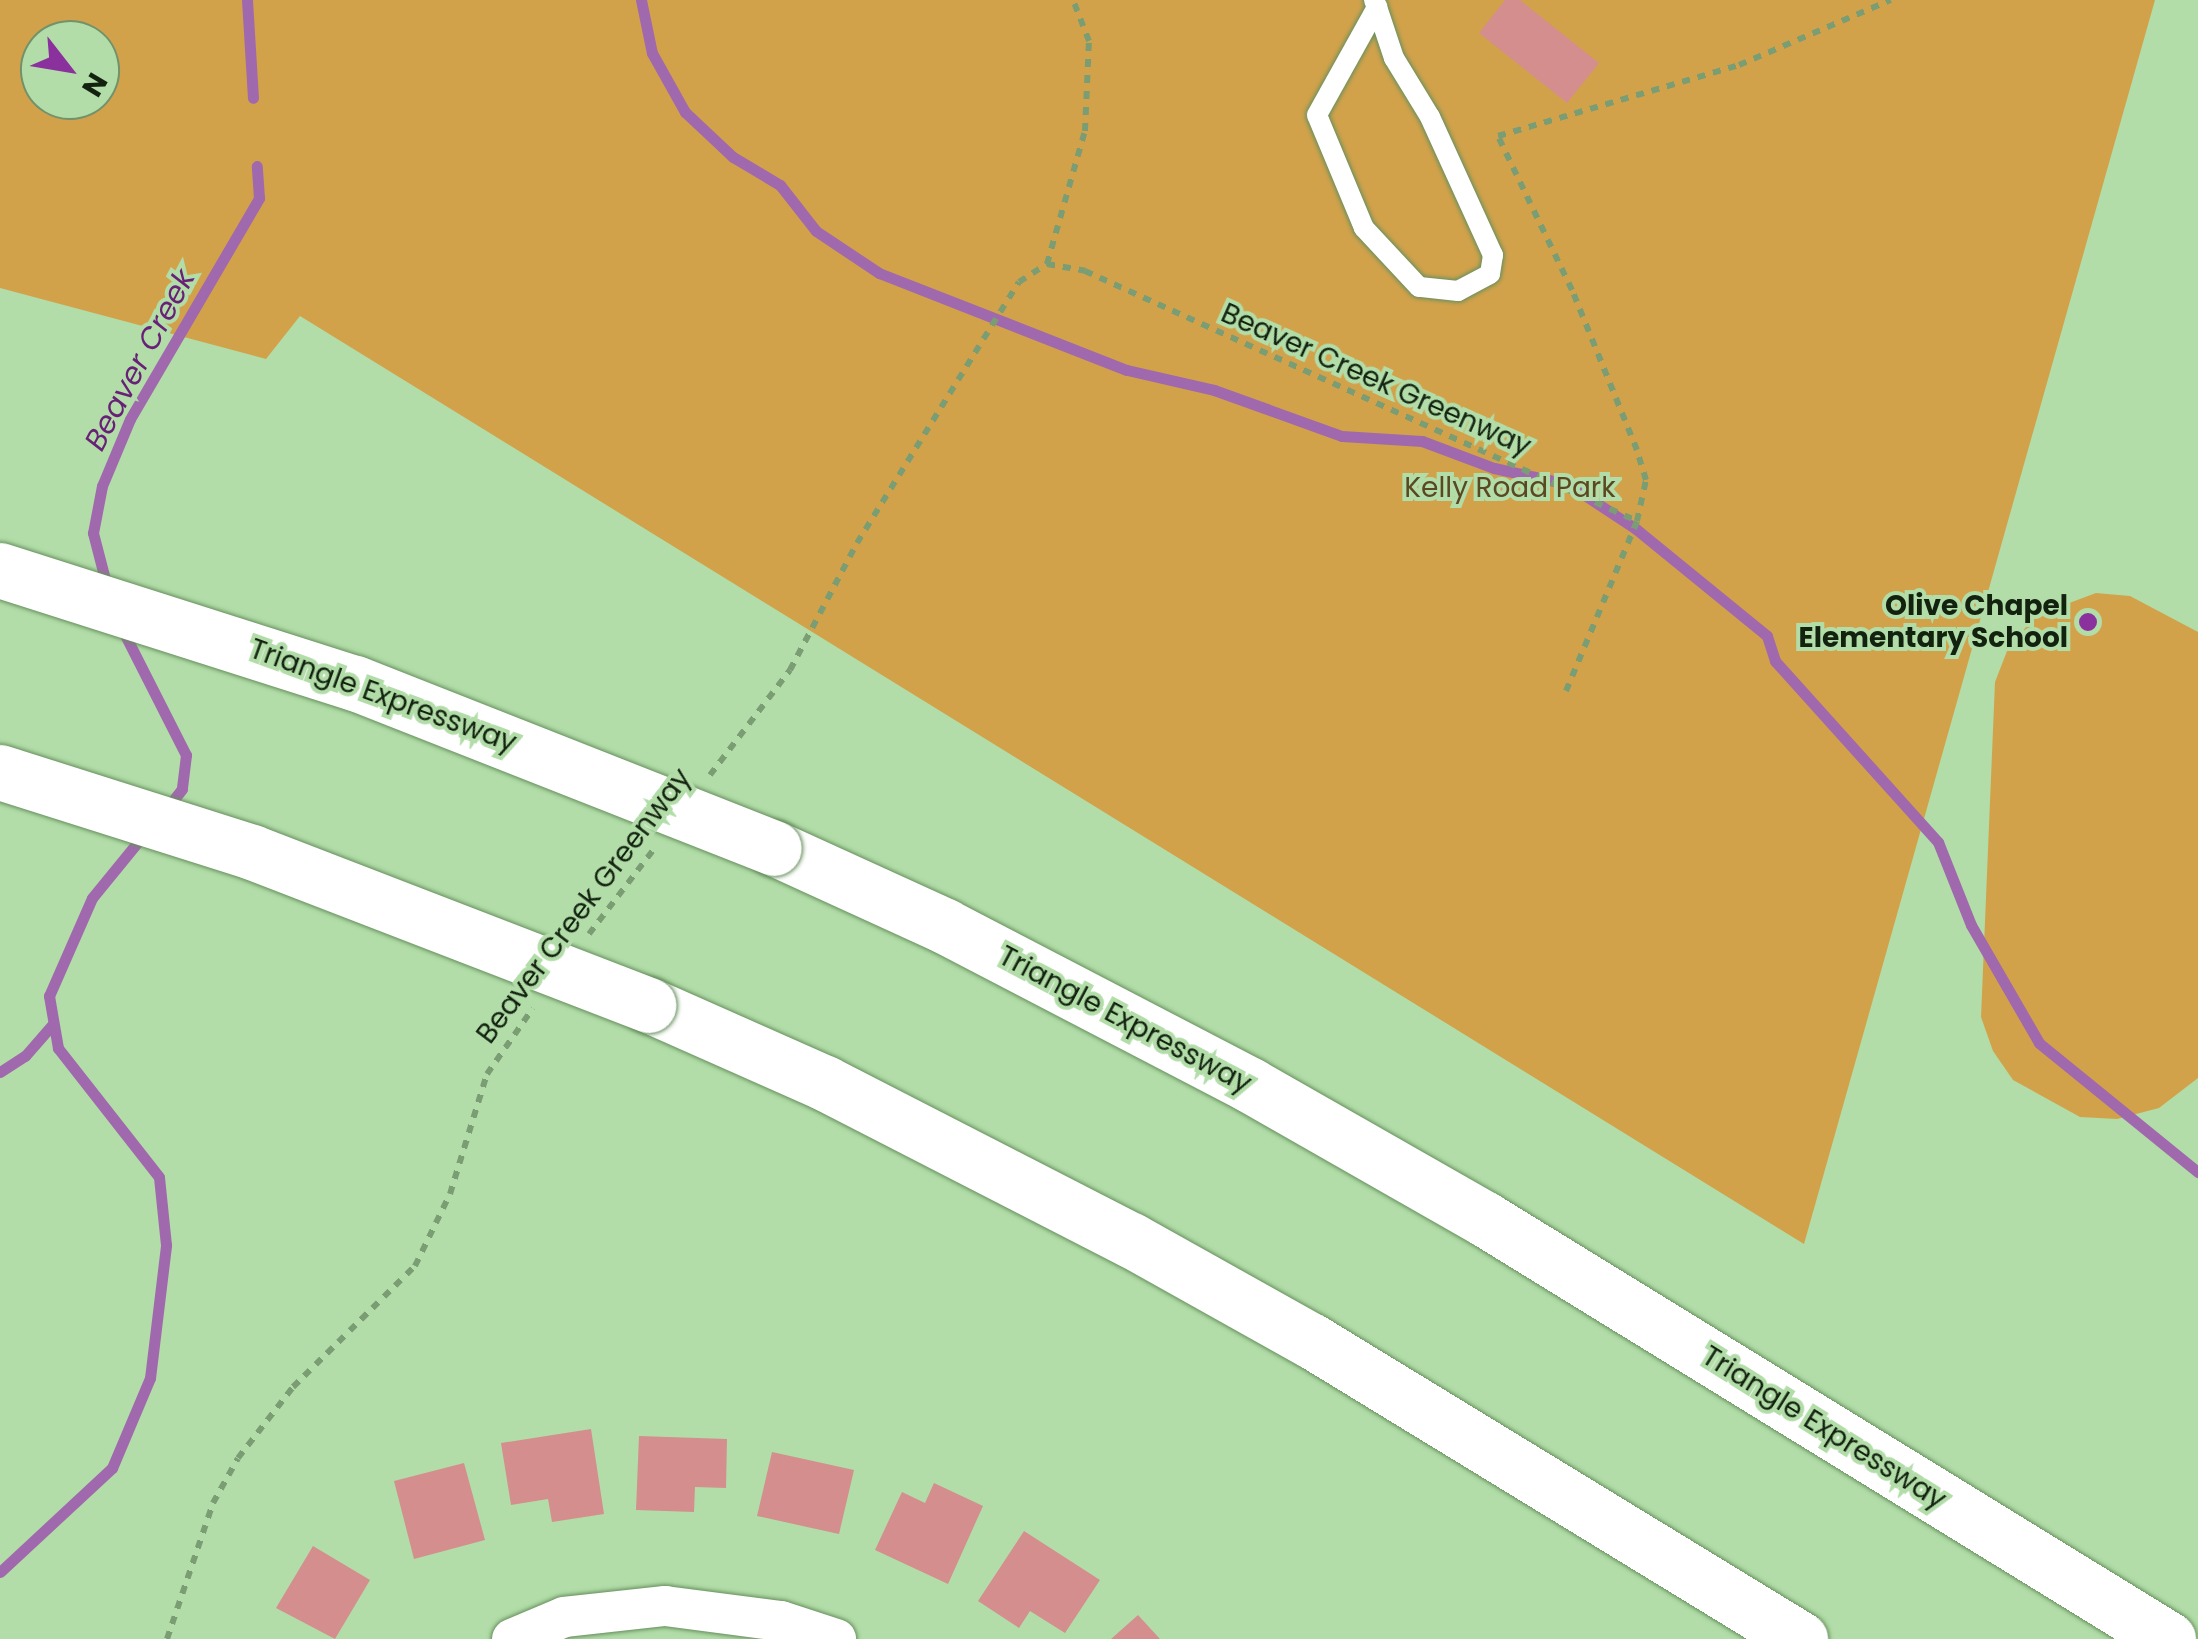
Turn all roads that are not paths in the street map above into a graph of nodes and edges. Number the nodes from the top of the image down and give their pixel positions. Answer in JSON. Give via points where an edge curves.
{"nodes":[{"id":1,"x":1375,"y":4,"type":"edge"},
{"id":2,"x":0,"y":570,"type":"edge"},
{"id":3,"x":0,"y":772,"type":"edge"},
{"id":4,"x":512,"y":1639,"type":"edge"},
{"id":5,"x":836,"y":1639,"type":"edge"},
{"id":6,"x":1800,"y":1639,"type":"edge"},
{"id":7,"x":2168,"y":1639,"type":"edge"}],
"edges":[{"from":1,"to":1,"type":"lane","via":[[1317,115],[1364,228],[1419,287],[1458,291],[1490,274],[1493,254],[1430,118],[1394,58]]},
{"from":2,"to":7,"type":"highway","name":"Triangle Expressway","bridge":true,"via":[[355,683],[774,848],[944,926],[1250,1085],[1485,1219]]},
{"from":3,"to":6,"type":"highway","bridge":true,"via":[[252,852],[649,1006],[896,1118],[1312,1341]]},
{"from":4,"to":5,"type":"street","via":[[564,1616],[665,1606],[781,1621]]}]}
